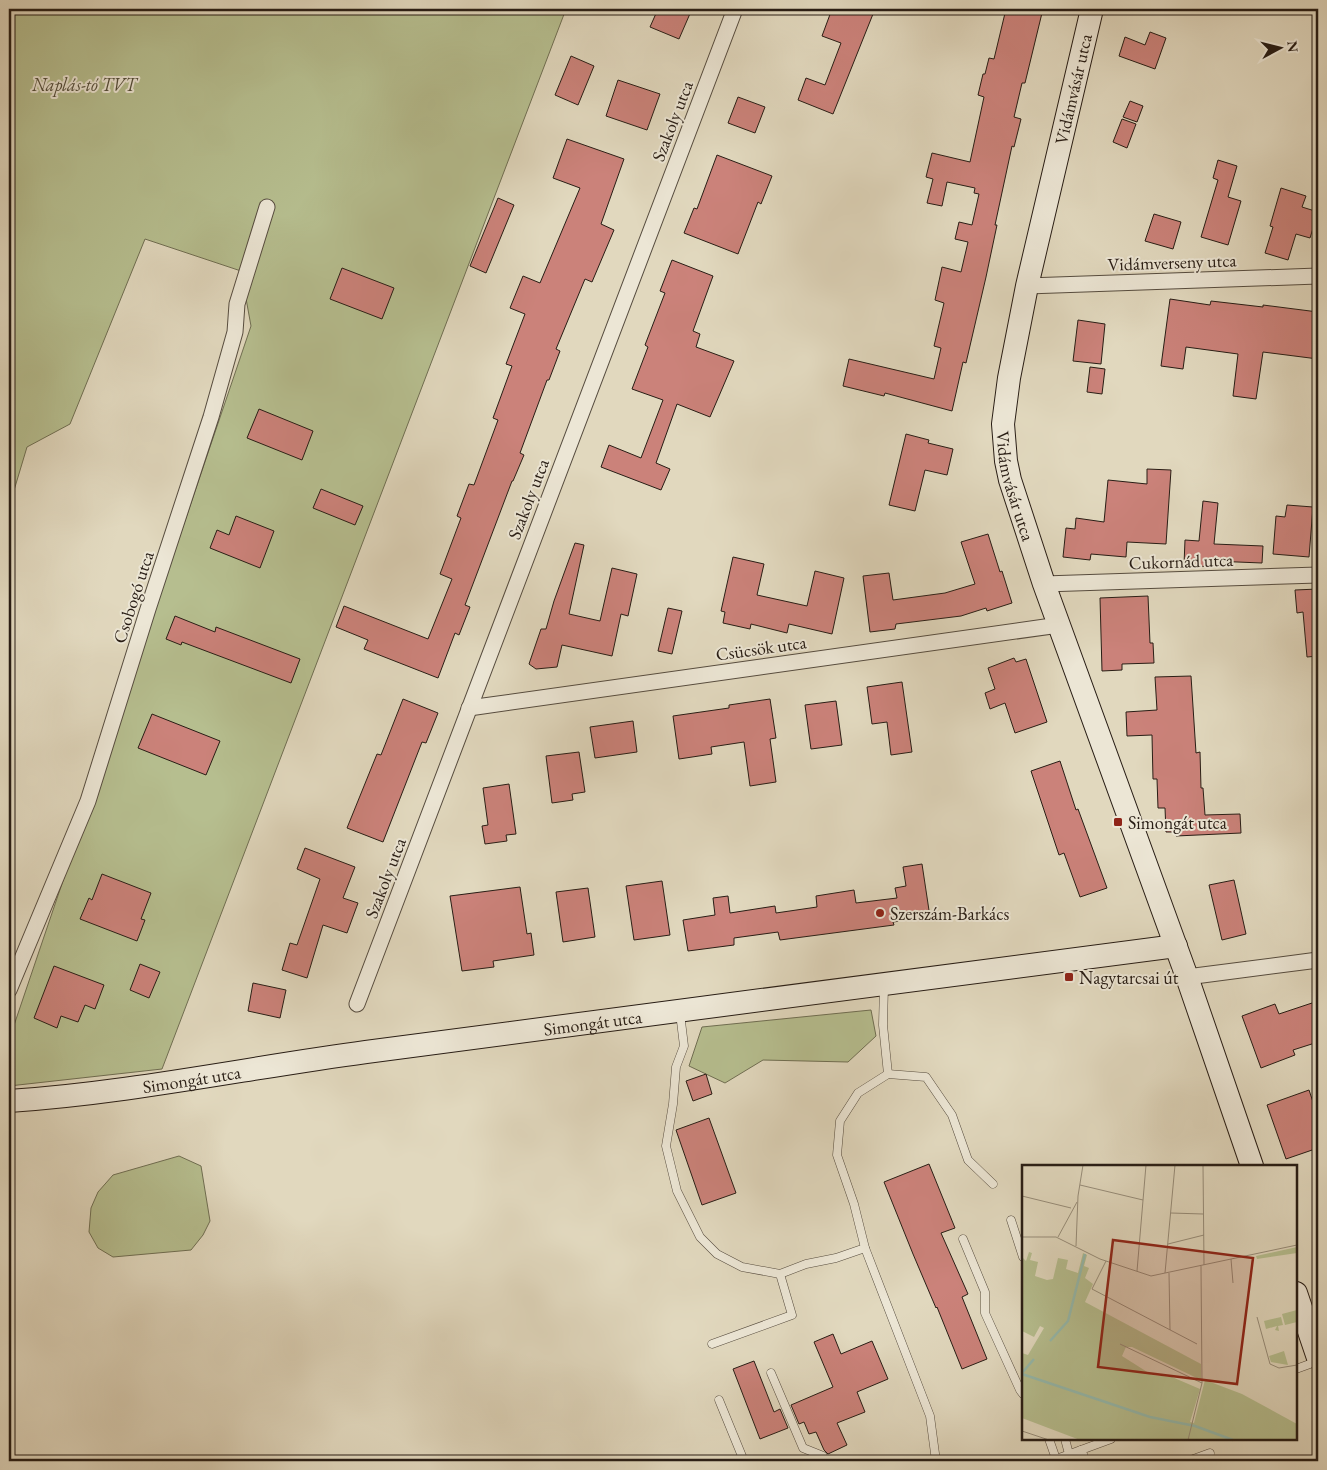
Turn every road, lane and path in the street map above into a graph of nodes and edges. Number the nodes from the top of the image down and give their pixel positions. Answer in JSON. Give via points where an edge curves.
{"nodes":[{"id":1,"x":735,"y":9,"type":"edge"},
{"id":2,"x":1092,"y":9,"type":"edge"},
{"id":3,"x":267,"y":207,"type":"dead end"},
{"id":4,"x":1318,"y":276,"type":"edge"},
{"id":5,"x":1027,"y":286,"type":"junction"},
{"id":6,"x":1318,"y":575,"type":"edge"},
{"id":7,"x":1044,"y":584,"type":"junction"},
{"id":8,"x":1059,"y":625,"type":"junction"},
{"id":9,"x":468,"y":708,"type":"junction"},
{"id":10,"x":1176,"y":946,"type":"junction"},
{"id":11,"x":1318,"y":960,"type":"edge"},
{"id":12,"x":1187,"y":977,"type":"junction"},
{"id":13,"x":884,"y":984,"type":"junction"},
{"id":14,"x":9,"y":990,"type":"edge"},
{"id":15,"x":357,"y":1004,"type":"dead end"},
{"id":16,"x":680,"y":1011,"type":"junction"},
{"id":17,"x":888,"y":1074,"type":"junction"},
{"id":18,"x":9,"y":1101,"type":"edge"},
{"id":19,"x":1252,"y":1165,"type":"edge"},
{"id":20,"x":993,"y":1184,"type":"dead end"},
{"id":21,"x":1011,"y":1220,"type":"dead end"},
{"id":22,"x":963,"y":1239,"type":"dead end"},
{"id":23,"x":865,"y":1248,"type":"junction"},
{"id":24,"x":1022,"y":1253,"type":"edge"},
{"id":25,"x":780,"y":1274,"type":"junction"},
{"id":26,"x":1297,"y":1296,"type":"edge"},
{"id":27,"x":712,"y":1344,"type":"dead end"},
{"id":28,"x":1318,"y":1357,"type":"edge"},
{"id":29,"x":1297,"y":1368,"type":"edge"},
{"id":30,"x":771,"y":1373,"type":"dead end"},
{"id":31,"x":1022,"y":1393,"type":"edge"},
{"id":32,"x":719,"y":1400,"type":"dead end"},
{"id":33,"x":1049,"y":1440,"type":"edge"},
{"id":34,"x":1065,"y":1440,"type":"edge"},
{"id":35,"x":1108,"y":1440,"type":"edge"},
{"id":36,"x":1081,"y":1450,"type":"junction"},
{"id":37,"x":1210,"y":1453,"type":"dead end"},
{"id":38,"x":1070,"y":1454,"type":"junction"},
{"id":39,"x":1054,"y":1460,"type":"edge"},
{"id":40,"x":744,"y":1461,"type":"edge"},
{"id":41,"x":824,"y":1461,"type":"edge"},
{"id":42,"x":936,"y":1461,"type":"edge"},
{"id":43,"x":1086,"y":1461,"type":"edge"},
{"id":44,"x":1188,"y":1461,"type":"edge"}],
"edges":[{"from":1,"to":9,"type":"street","name":"Szakoly utca"},
{"from":2,"to":5,"type":"main road","name":"Vidámvásár utca"},
{"from":3,"to":14,"type":"street","name":"Csobogó utca","via":[[237,304],[235,332],[211,417],[88,801]]},
{"from":4,"to":5,"type":"street","name":"Vidámverseny utca"},
{"from":5,"to":7,"type":"main road","name":"Vidámvásár utca","via":[[1004,406],[1003,440],[1010,480]]},
{"from":6,"to":7,"type":"street","name":"Cukornád utca"},
{"from":7,"to":8,"type":"main road","name":"Vidámvásár utca"},
{"from":8,"to":9,"type":"street","name":"Csücsök utca"},
{"from":8,"to":10,"type":"main road","name":"Vidámvásár utca"},
{"from":9,"to":15,"type":"street","name":"Szakoly utca"},
{"from":10,"to":12,"type":"main road"},
{"from":10,"to":13,"type":"main road","name":"Simongát utca"},
{"from":11,"to":12,"type":"street"},
{"from":12,"to":19,"type":"main road"},
{"from":13,"to":16,"type":"main road","name":"Simongát utca"},
{"from":13,"to":17,"type":"lane","via":[[883,1025]]},
{"from":16,"to":18,"type":"main road","name":"Simongát utca","via":[[356,1053],[162,1084]]},
{"from":16,"to":25,"type":"lane","via":[[684,1046],[676,1066],[666,1146],[677,1191],[700,1237],[717,1254],[742,1267]]},
{"from":17,"to":20,"type":"lane","via":[[926,1077],[952,1114],[968,1160]]},
{"from":17,"to":23,"type":"lane","via":[[858,1093],[840,1121],[837,1155]]},
{"from":21,"to":24,"type":"lane"},
{"from":22,"to":31,"type":"lane","via":[[985,1292],[985,1313]]},
{"from":23,"to":25,"type":"lane"},
{"from":23,"to":42,"type":"lane","via":[[930,1416]]},
{"from":25,"to":27,"type":"lane","via":[[792,1315]]},
{"from":26,"to":28,"type":"main road"},
{"from":28,"to":29,"type":"lane"},
{"from":30,"to":41,"type":"lane","via":[[803,1448],[823,1456]]},
{"from":32,"to":40,"type":"lane"},
{"from":33,"to":39,"type":"lane"},
{"from":34,"to":38,"type":"lane"},
{"from":35,"to":36,"type":"lane"},
{"from":36,"to":38,"type":"lane"},
{"from":36,"to":43,"type":"lane"},
{"from":37,"to":44,"type":"lane"},
{"from":38,"to":39,"type":"lane"}]}
